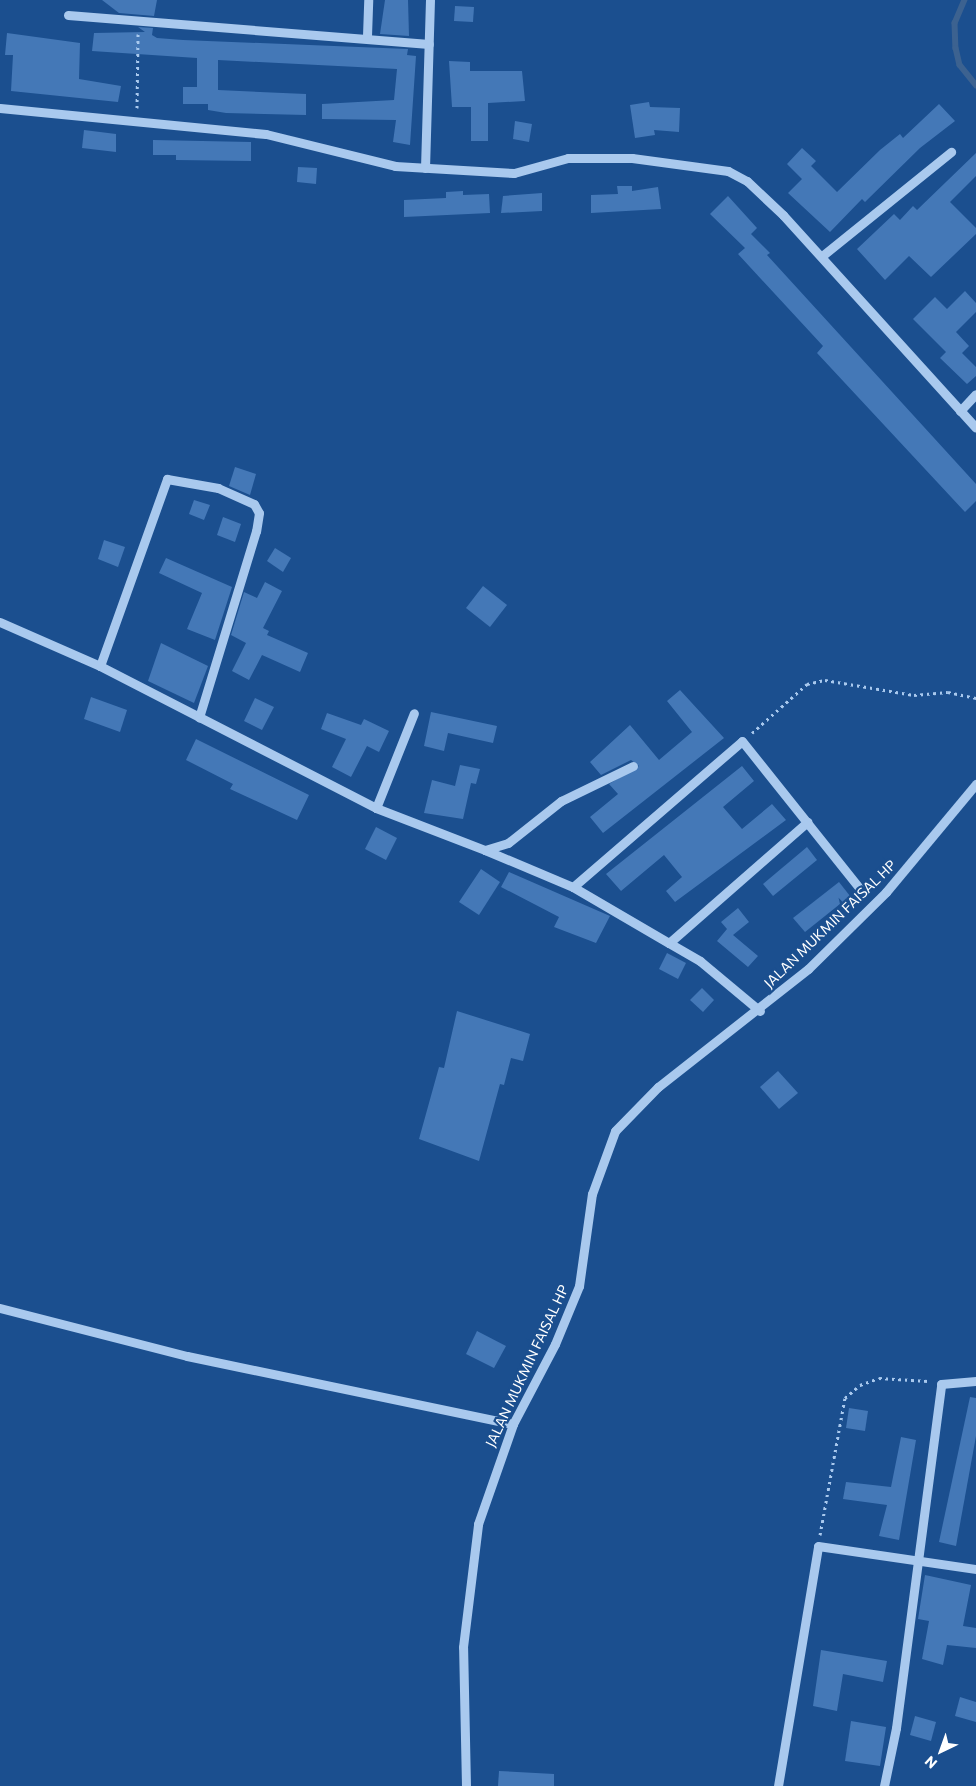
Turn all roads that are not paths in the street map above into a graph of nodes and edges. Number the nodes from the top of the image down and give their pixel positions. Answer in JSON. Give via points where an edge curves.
{"nodes":[{"id":1,"x":368,"y":0,"type":"edge"},
{"id":2,"x":430,"y":0,"type":"edge"},
{"id":3,"x":68,"y":15,"type":"dead end"},
{"id":4,"x":367,"y":36,"type":"junction"},
{"id":5,"x":429,"y":44,"type":"junction"},
{"id":6,"x":0,"y":108,"type":"edge"},
{"id":7,"x":951,"y":152,"type":"dead end"},
{"id":8,"x":425,"y":168,"type":"junction"},
{"id":9,"x":822,"y":256,"type":"junction"},
{"id":10,"x":976,"y":394,"type":"edge"},
{"id":11,"x":960,"y":411,"type":"junction"},
{"id":12,"x":976,"y":428,"type":"edge"},
{"id":13,"x":0,"y":622,"type":"edge"},
{"id":14,"x":100,"y":666,"type":"junction"},
{"id":15,"x":414,"y":712,"type":"dead end"},
{"id":16,"x":199,"y":717,"type":"junction"},
{"id":17,"x":633,"y":766,"type":"dead end"},
{"id":18,"x":976,"y":784,"type":"edge"},
{"id":19,"x":376,"y":808,"type":"junction"},
{"id":20,"x":807,"y":822,"type":"junction"},
{"id":21,"x":485,"y":850,"type":"junction"},
{"id":22,"x":573,"y":888,"type":"junction"},
{"id":23,"x":860,"y":889,"type":"dead end"},
{"id":24,"x":669,"y":943,"type":"junction"},
{"id":25,"x":760,"y":1011,"type":"junction"},
{"id":26,"x":0,"y":1308,"type":"edge"},
{"id":27,"x":976,"y":1381,"type":"edge"},
{"id":28,"x":513,"y":1424,"type":"junction"},
{"id":29,"x":917,"y":1561,"type":"junction"},
{"id":30,"x":976,"y":1569,"type":"edge"},
{"id":31,"x":466,"y":1786,"type":"edge"},
{"id":32,"x":778,"y":1786,"type":"edge"},
{"id":33,"x":884,"y":1786,"type":"edge"}],
"edges":[{"from":1,"to":4,"type":"street"},
{"from":2,"to":5,"type":"street"},
{"from":3,"to":4,"type":"street"},
{"from":4,"to":5,"type":"street"},
{"from":5,"to":8,"type":"street"},
{"from":6,"to":8,"type":"street","via":[[136,118],[266,134],[396,166]]},
{"from":7,"to":9,"type":"street"},
{"from":8,"to":9,"type":"street","via":[[514,173],[555,160],[632,158],[728,171],[747,181]]},
{"from":9,"to":11,"type":"street"},
{"from":10,"to":11,"type":"street"},
{"from":11,"to":12,"type":"street"},
{"from":13,"to":14,"type":"street"},
{"from":14,"to":16,"type":"street"},
{"from":14,"to":16,"type":"street","via":[[167,479],[218,488],[254,504],[260,512],[256,531]]},
{"from":15,"to":19,"type":"street"},
{"from":16,"to":19,"type":"street"},
{"from":17,"to":21,"type":"street","via":[[561,800],[508,843]]},
{"from":18,"to":25,"type":"street","name":"JALAN MUKMIN FAISAL HP","via":[[886,892]]},
{"from":19,"to":21,"type":"street"},
{"from":20,"to":22,"type":"street","via":[[742,742]]},
{"from":20,"to":23,"type":"street"},
{"from":20,"to":24,"type":"street"},
{"from":21,"to":22,"type":"street"},
{"from":22,"to":24,"type":"street"},
{"from":24,"to":25,"type":"street","via":[[700,961]]},
{"from":25,"to":28,"type":"street","name":"JALAN MUKMIN FAISAL HP","via":[[658,1087],[615,1131],[592,1194],[579,1286]]},
{"from":26,"to":28,"type":"street","via":[[187,1356]]},
{"from":27,"to":29,"type":"street","via":[[941,1384]]},
{"from":28,"to":31,"type":"street","name":"JALAN MUKMIN FAISAL HP","via":[[478,1524],[470,1575],[463,1647]]},
{"from":29,"to":30,"type":"street"},
{"from":29,"to":32,"type":"street","via":[[818,1546]]},
{"from":29,"to":33,"type":"street"}]}
